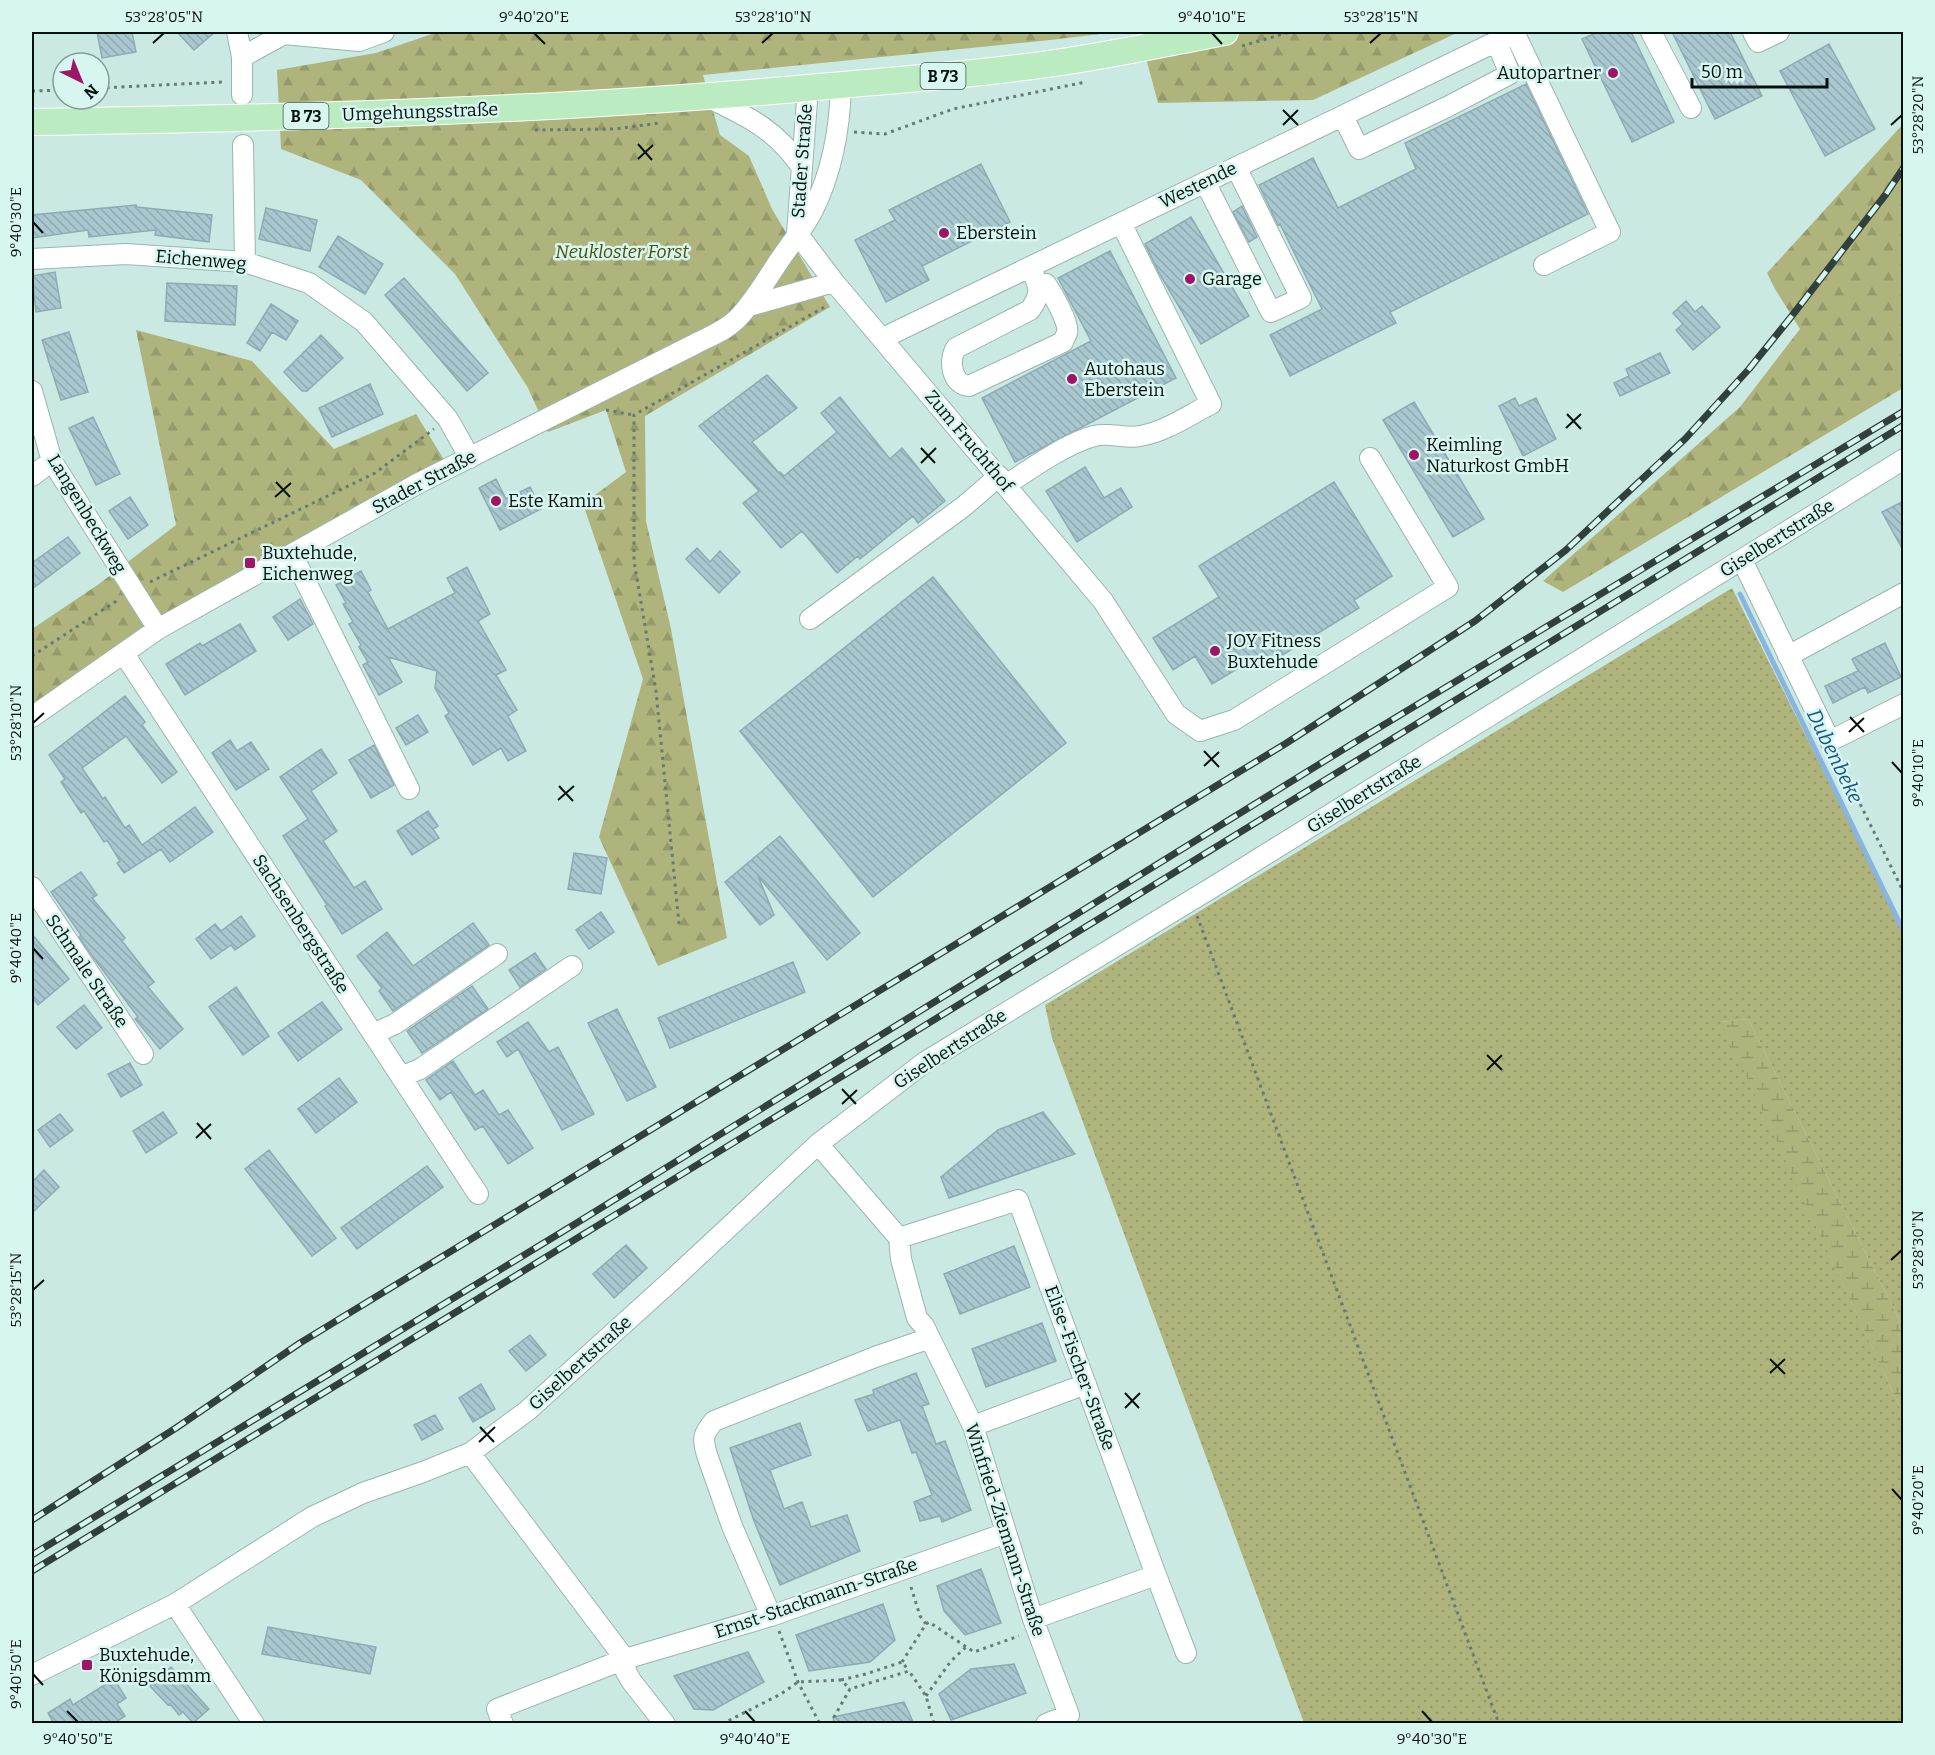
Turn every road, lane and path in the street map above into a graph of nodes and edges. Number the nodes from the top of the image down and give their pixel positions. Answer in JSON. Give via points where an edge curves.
{"nodes":[{"id":1,"x":237,"y":32,"type":"edge"},
{"id":2,"x":384,"y":32,"type":"edge"},
{"id":3,"x":1290,"y":32,"type":"edge"},
{"id":4,"x":1515,"y":32,"type":"edge"},
{"id":5,"x":1652,"y":32,"type":"edge"},
{"id":6,"x":1753,"y":32,"type":"edge"},
{"id":7,"x":1779,"y":32,"type":"edge"},
{"id":8,"x":283,"y":33,"type":"edge"},
{"id":9,"x":1230,"y":40,"type":"edge"},
{"id":10,"x":1496,"y":41,"type":"junction"},
{"id":11,"x":242,"y":57,"type":"junction"},
{"id":12,"x":1087,"y":82,"type":"dead end"},
{"id":13,"x":841,"y":85,"type":"junction"},
{"id":14,"x":111,"y":88,"type":"edge"},
{"id":15,"x":242,"y":88,"type":"joint"},
{"id":16,"x":808,"y":88,"type":"junction"},
{"id":17,"x":51,"y":90,"type":"edge"},
{"id":18,"x":32,"y":91,"type":"edge"},
{"id":19,"x":707,"y":97,"type":"junction"},
{"id":20,"x":1691,"y":108,"type":"dead end"},
{"id":21,"x":1343,"y":116,"type":"junction"},
{"id":22,"x":32,"y":122,"type":"edge"},
{"id":23,"x":838,"y":132,"type":"junction"},
{"id":24,"x":243,"y":145,"type":"dead end"},
{"id":25,"x":1236,"y":167,"type":"junction"},
{"id":26,"x":802,"y":168,"type":"junction"},
{"id":27,"x":1205,"y":182,"type":"junction"},
{"id":28,"x":1121,"y":223,"type":"junction"},
{"id":29,"x":797,"y":233,"type":"junction"},
{"id":30,"x":32,"y":259,"type":"edge"},
{"id":31,"x":245,"y":262,"type":"junction"},
{"id":32,"x":1544,"y":265,"type":"dead end"},
{"id":33,"x":1034,"y":275,"type":"junction"},
{"id":34,"x":839,"y":289,"type":"junction"},
{"id":35,"x":749,"y":306,"type":"junction"},
{"id":36,"x":883,"y":338,"type":"junction"},
{"id":37,"x":32,"y":391,"type":"edge"},
{"id":38,"x":448,"y":419,"type":"junction"},
{"id":39,"x":470,"y":458,"type":"junction"},
{"id":40,"x":1370,"y":458,"type":"dead end"},
{"id":41,"x":1904,"y":459,"type":"edge"},
{"id":42,"x":52,"y":461,"type":"junction"},
{"id":43,"x":32,"y":476,"type":"edge"},
{"id":44,"x":1002,"y":481,"type":"junction"},
{"id":45,"x":292,"y":554,"type":"junction"},
{"id":46,"x":1742,"y":560,"type":"junction"},
{"id":47,"x":133,"y":591,"type":"junction"},
{"id":48,"x":1904,"y":593,"type":"edge"},
{"id":49,"x":810,"y":619,"type":"dead end"},
{"id":50,"x":158,"y":629,"type":"junction"},
{"id":51,"x":124,"y":654,"type":"junction"},
{"id":52,"x":32,"y":656,"type":"edge"},
{"id":53,"x":1788,"y":656,"type":"junction"},
{"id":54,"x":1904,"y":704,"type":"edge"},
{"id":55,"x":32,"y":717,"type":"edge"},
{"id":56,"x":1830,"y":741,"type":"junction"},
{"id":57,"x":409,"y":789,"type":"dead end"},
{"id":58,"x":32,"y":887,"type":"edge"},
{"id":59,"x":1904,"y":893,"type":"edge"},
{"id":60,"x":1191,"y":901,"type":"junction"},
{"id":61,"x":679,"y":924,"type":"dead end"},
{"id":62,"x":497,"y":954,"type":"dead end"},
{"id":63,"x":572,"y":966,"type":"dead end"},
{"id":64,"x":373,"y":1034,"type":"junction"},
{"id":65,"x":142,"y":1054,"type":"dead end"},
{"id":66,"x":401,"y":1077,"type":"junction"},
{"id":67,"x":818,"y":1144,"type":"junction"},
{"id":68,"x":478,"y":1194,"type":"dead end"},
{"id":69,"x":899,"y":1238,"type":"junction"},
{"id":70,"x":930,"y":1338,"type":"junction"},
{"id":71,"x":1086,"y":1384,"type":"junction"},
{"id":72,"x":973,"y":1426,"type":"junction"},
{"id":73,"x":470,"y":1453,"type":"junction"},
{"id":74,"x":1006,"y":1533,"type":"junction"},
{"id":75,"x":904,"y":1569,"type":"junction"},
{"id":76,"x":1156,"y":1575,"type":"junction"},
{"id":77,"x":175,"y":1604,"type":"junction"},
{"id":78,"x":771,"y":1616,"type":"junction"},
{"id":79,"x":926,"y":1623,"type":"junction"},
{"id":80,"x":1035,"y":1624,"type":"junction"},
{"id":81,"x":966,"y":1647,"type":"junction"},
{"id":82,"x":1186,"y":1653,"type":"dead end"},
{"id":83,"x":625,"y":1659,"type":"junction"},
{"id":84,"x":902,"y":1662,"type":"junction"},
{"id":85,"x":909,"y":1671,"type":"junction"},
{"id":86,"x":32,"y":1675,"type":"edge"},
{"id":87,"x":841,"y":1680,"type":"junction"},
{"id":88,"x":798,"y":1682,"type":"junction"},
{"id":89,"x":850,"y":1689,"type":"junction"},
{"id":90,"x":926,"y":1696,"type":"junction"},
{"id":91,"x":1071,"y":1719,"type":"edge"},
{"id":92,"x":254,"y":1724,"type":"edge"},
{"id":93,"x":503,"y":1724,"type":"edge"},
{"id":94,"x":665,"y":1724,"type":"edge"},
{"id":95,"x":722,"y":1724,"type":"edge"},
{"id":96,"x":820,"y":1724,"type":"edge"},
{"id":97,"x":830,"y":1724,"type":"edge"},
{"id":98,"x":934,"y":1724,"type":"edge"},
{"id":99,"x":1046,"y":1724,"type":"edge"},
{"id":100,"x":1499,"y":1724,"type":"edge"}],
"edges":[{"from":1,"to":11,"type":"street"},
{"from":2,"to":8,"type":"street","via":[[359,41]]},
{"from":3,"to":9,"type":"path"},
{"from":4,"to":10,"type":"street","name":"Westende"},
{"from":4,"to":32,"type":"street","name":"Westende","via":[[1610,232]]},
{"from":5,"to":20,"type":"street"},
{"from":6,"to":7,"type":"street","via":[[1758,42]]},
{"from":8,"to":11,"type":"street"},
{"from":9,"to":13,"type":"main road","number":"B 73","via":[[984,72]]},
{"from":10,"to":21,"type":"street","name":"Westende"},
{"from":10,"to":21,"type":"street","via":[[1510,74],[1428,116],[1359,149]]},
{"from":11,"to":15,"type":"street"},
{"from":12,"to":23,"type":"path","via":[[953,109],[885,134]]},
{"from":13,"to":16,"type":"main road","number":"B 73"},
{"from":13,"to":23,"type":"street","name":"Stader Straße"},
{"from":14,"to":15,"type":"path"},
{"from":16,"to":19,"type":"main road","name":"Umgehungsstraße","number":"B 73"},
{"from":16,"to":26,"type":"street","name":"Stader Straße"},
{"from":17,"to":18,"type":"path"},
{"from":19,"to":22,"type":"main road","name":"Umgehungsstraße","number":"B 73","via":[[262,118]]},
{"from":19,"to":26,"type":"street","number":"B 73","via":[[768,129]]},
{"from":21,"to":25,"type":"street","name":"Westende"},
{"from":23,"to":29,"type":"street","name":"Stader Straße","via":[[813,211]]},
{"from":24,"to":31,"type":"street"},
{"from":25,"to":27,"type":"street","name":"Westende"},
{"from":25,"to":27,"type":"street","via":[[1301,298],[1271,312]]},
{"from":26,"to":29,"type":"street","name":"Stader Straße"},
{"from":27,"to":28,"type":"street","name":"Westende"},
{"from":28,"to":33,"type":"street","name":"Westende"},
{"from":28,"to":44,"type":"street","via":[[1211,404],[1139,436],[1095,436]]},
{"from":29,"to":34,"type":"street","name":"Zum Fruchthof"},
{"from":29,"to":35,"type":"street","name":"Stader Straße"},
{"from":30,"to":31,"type":"street","name":"Eichenweg","via":[[126,254]]},
{"from":31,"to":38,"type":"street","name":"Eichenweg","via":[[309,283],[364,322]]},
{"from":33,"to":33,"type":"street","via":[[1038,299],[1030,310],[956,348],[952,354],[951,362],[963,386],[1063,342],[1068,326],[1052,293]]},
{"from":33,"to":36,"type":"street","name":"Westende"},
{"from":34,"to":35,"type":"street"},
{"from":34,"to":36,"type":"street","name":"Zum Fruchthof"},
{"from":34,"to":61,"type":"path","via":[[634,415],[634,561],[656,692]]},
{"from":35,"to":39,"type":"street","name":"Stader Straße","via":[[722,330]]},
{"from":36,"to":44,"type":"street","name":"Zum Fruchthof"},
{"from":37,"to":42,"type":"street","name":"Langenbeckweg"},
{"from":38,"to":39,"type":"street","name":"Eichenweg"},
{"from":38,"to":47,"type":"path","via":[[375,473]]},
{"from":39,"to":45,"type":"street","name":"Stader Straße"},
{"from":40,"to":44,"type":"street","name":"Zum Fruchthof","via":[[1448,587],[1234,720],[1200,731],[1176,714],[1103,601]]},
{"from":41,"to":46,"type":"street","name":"Giselbertstraße"},
{"from":42,"to":43,"type":"street"},
{"from":42,"to":47,"type":"street","name":"Langenbeckweg"},
{"from":44,"to":49,"type":"street"},
{"from":45,"to":50,"type":"street","name":"Stader Straße"},
{"from":45,"to":57,"type":"street"},
{"from":46,"to":53,"type":"street"},
{"from":46,"to":60,"type":"street","name":"Giselbertstraße"},
{"from":47,"to":50,"type":"street","name":"Langenbeckweg"},
{"from":47,"to":52,"type":"path"},
{"from":48,"to":53,"type":"street"},
{"from":50,"to":51,"type":"street","name":"Stader Straße"},
{"from":51,"to":55,"type":"street","name":"Stader Straße"},
{"from":51,"to":64,"type":"street","name":"Sachsenbergstraße"},
{"from":53,"to":56,"type":"street"},
{"from":54,"to":56,"type":"street"},
{"from":56,"to":59,"type":"path"},
{"from":58,"to":65,"type":"street","name":"Schmale Straße"},
{"from":60,"to":67,"type":"street","name":"Giselbertstraße","via":[[926,1062]]},
{"from":60,"to":100,"type":"path"},
{"from":62,"to":64,"type":"street","via":[[395,1024]]},
{"from":63,"to":66,"type":"street","via":[[420,1069]]},
{"from":64,"to":66,"type":"street","name":"Sachsenbergstraße"},
{"from":66,"to":68,"type":"street","name":"Sachsenbergstraße"},
{"from":67,"to":69,"type":"street"},
{"from":67,"to":73,"type":"street","name":"Giselbertstraße","via":[[526,1411]]},
{"from":69,"to":70,"type":"street","name":"Winfried-Ziemann-Straße","via":[[917,1318]]},
{"from":69,"to":71,"type":"street","name":"Elise-Fischer-Straße","via":[[1018,1200]]},
{"from":70,"to":72,"type":"street","name":"Winfried-Ziemann-Straße"},
{"from":70,"to":78,"type":"street","via":[[714,1421],[704,1432],[707,1455],[732,1526]]},
{"from":71,"to":72,"type":"street"},
{"from":71,"to":76,"type":"street","name":"Elise-Fischer-Straße"},
{"from":72,"to":74,"type":"street","name":"Winfried-Ziemann-Straße"},
{"from":73,"to":77,"type":"street","name":"Giselbertstraße","via":[[363,1493],[312,1517]]},
{"from":73,"to":83,"type":"street"},
{"from":74,"to":75,"type":"street","name":"Ernst-Stackmann-Straße"},
{"from":74,"to":80,"type":"street","name":"Winfried-Ziemann-Straße"},
{"from":75,"to":78,"type":"street","name":"Ernst-Stackmann-Straße"},
{"from":75,"to":79,"type":"path"},
{"from":76,"to":80,"type":"street"},
{"from":76,"to":82,"type":"street","name":"Elise-Fischer-Straße"},
{"from":77,"to":86,"type":"street","name":"Giselbertstraße"},
{"from":77,"to":92,"type":"street"},
{"from":78,"to":83,"type":"street","name":"Ernst-Stackmann-Straße"},
{"from":78,"to":88,"type":"path"},
{"from":79,"to":81,"type":"path"},
{"from":79,"to":84,"type":"path"},
{"from":80,"to":81,"type":"path","via":[[974,1652]]},
{"from":80,"to":91,"type":"street","name":"Winfried-Ziemann-Straße"},
{"from":81,"to":90,"type":"path"},
{"from":83,"to":93,"type":"street","name":"Ernst-Stackmann-Straße","via":[[497,1709]]},
{"from":83,"to":94,"type":"street","via":[[632,1682]]},
{"from":84,"to":85,"type":"path"},
{"from":84,"to":87,"type":"path"},
{"from":85,"to":89,"type":"path"},
{"from":85,"to":90,"type":"path"},
{"from":87,"to":88,"type":"path"},
{"from":87,"to":89,"type":"path"},
{"from":88,"to":95,"type":"path"},
{"from":88,"to":96,"type":"path"},
{"from":89,"to":97,"type":"path"},
{"from":90,"to":98,"type":"path"},
{"from":91,"to":99,"type":"street","name":"Winfried-Ziemann-Straße"}]}
